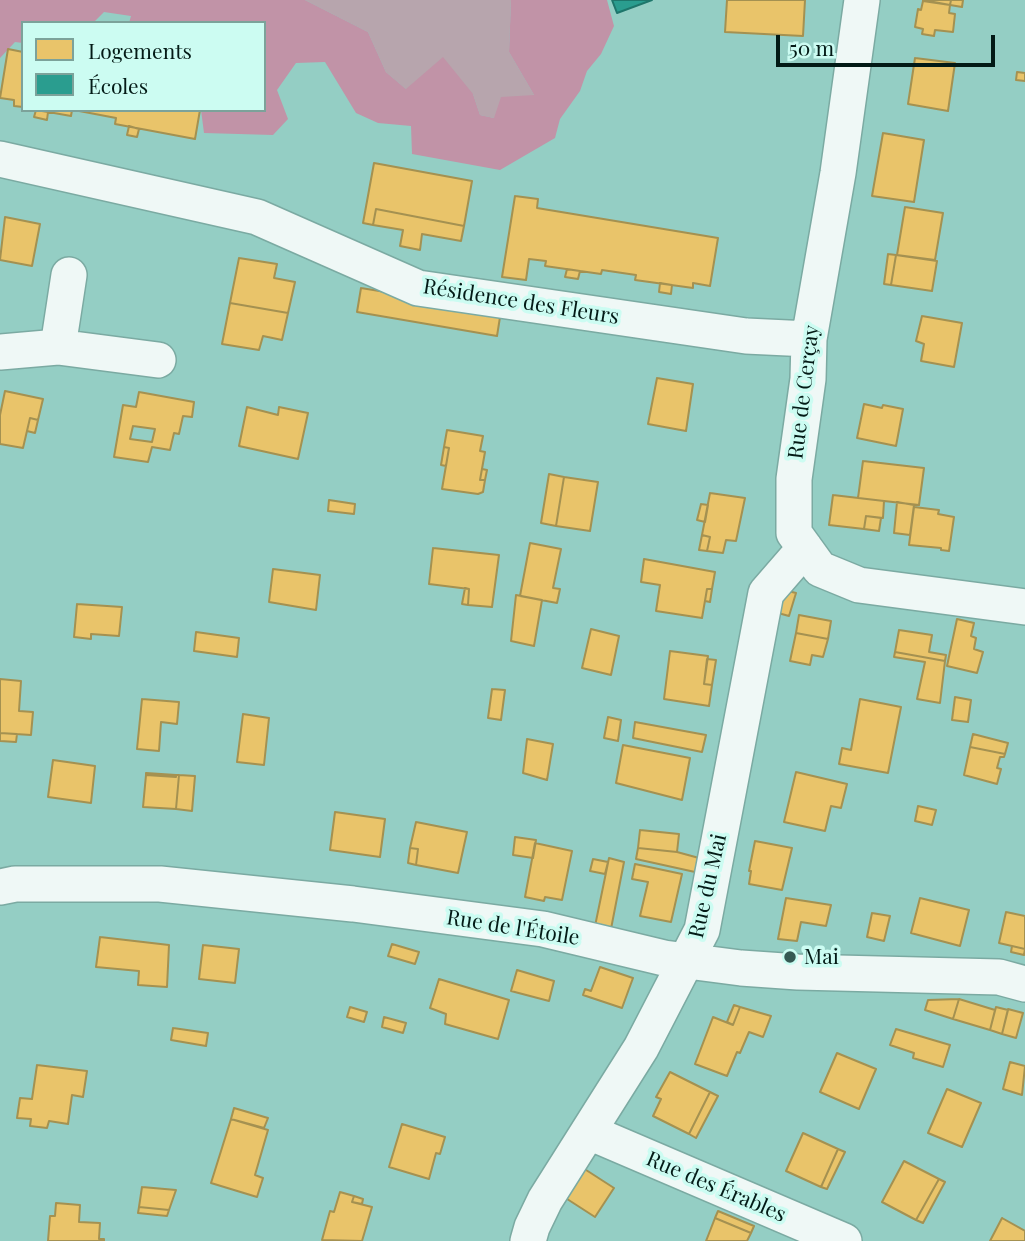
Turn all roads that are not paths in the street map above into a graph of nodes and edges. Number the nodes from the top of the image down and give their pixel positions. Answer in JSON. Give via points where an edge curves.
{"nodes":[{"id":1,"x":863,"y":0,"type":"edge"},
{"id":2,"x":0,"y":159,"type":"edge"},
{"id":3,"x":69,"y":275,"type":"dead end"},
{"id":4,"x":809,"y":339,"type":"junction"},
{"id":5,"x":58,"y":347,"type":"junction"},
{"id":6,"x":0,"y":352,"type":"edge"},
{"id":7,"x":158,"y":360,"type":"dead end"},
{"id":8,"x":805,"y":548,"type":"junction"},
{"id":9,"x":1025,"y":607,"type":"edge"},
{"id":10,"x":0,"y":887,"type":"edge"},
{"id":11,"x":688,"y":961,"type":"junction"},
{"id":12,"x":1025,"y":984,"type":"edge"},
{"id":13,"x":589,"y":1132,"type":"junction"},
{"id":14,"x":528,"y":1241,"type":"edge"},
{"id":15,"x":844,"y":1241,"type":"edge"}],
"edges":[{"from":1,"to":4,"type":"street","name":"Rue de Cerçay"},
{"from":2,"to":4,"type":"street","name":"Résidence des Fleurs","via":[[257,217],[418,288],[746,336]]},
{"from":3,"to":5,"type":"street"},
{"from":4,"to":8,"type":"street","name":"Rue de Cerçay","via":[[794,479],[794,533]]},
{"from":5,"to":6,"type":"street"},
{"from":5,"to":7,"type":"street"},
{"from":8,"to":9,"type":"street","name":"Rue de Cerçay","via":[[820,569],[859,585]]},
{"from":8,"to":11,"type":"street","name":"Rue du Mai","via":[[766,593],[702,930]]},
{"from":10,"to":11,"type":"street","name":"Rue de l'Étoile","via":[[160,884],[339,903],[543,929]]},
{"from":11,"to":12,"type":"street","name":"Rue de l'Étoile","via":[[798,972],[999,977]]},
{"from":11,"to":13,"type":"street","name":"Rue du Mai"},
{"from":13,"to":14,"type":"street","name":"Rue du Mai","via":[[545,1200]]},
{"from":13,"to":15,"type":"street","name":"Rue des Érables"}]}
